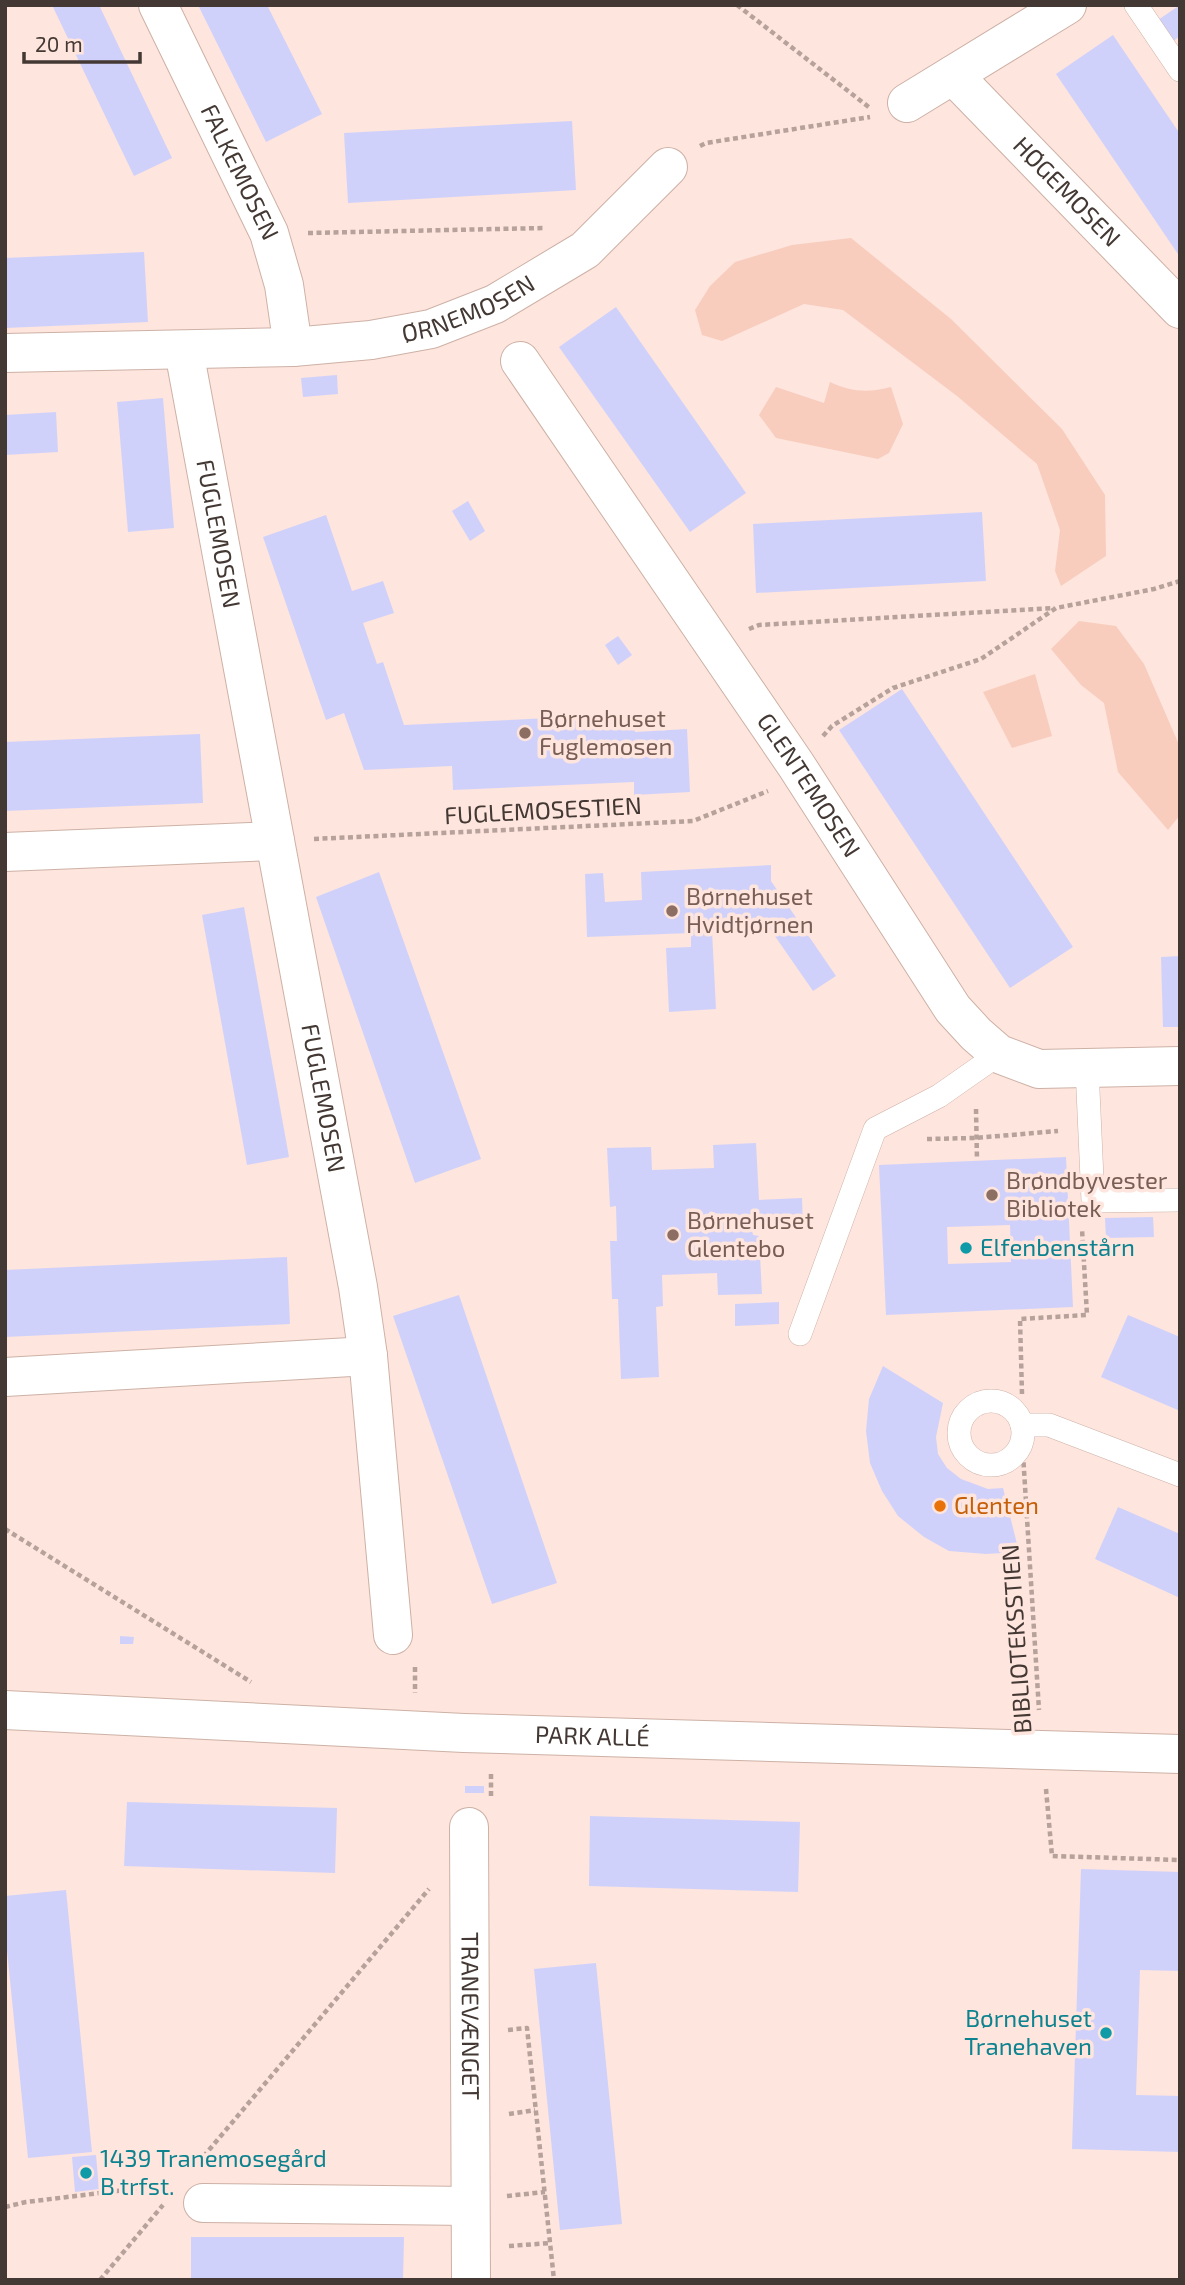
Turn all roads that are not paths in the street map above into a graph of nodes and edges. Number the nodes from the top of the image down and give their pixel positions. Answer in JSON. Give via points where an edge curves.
{"nodes":[{"id":1,"x":159,"y":5,"type":"edge"},
{"id":2,"x":1067,"y":5,"type":"edge"},
{"id":3,"x":1136,"y":5,"type":"edge"},
{"id":4,"x":1180,"y":70,"type":"edge"},
{"id":5,"x":953,"y":75,"type":"junction"},
{"id":6,"x":893,"y":109,"type":"road end"},
{"id":7,"x":668,"y":167,"type":"road end"},
{"id":8,"x":1180,"y":309,"type":"edge"},
{"id":9,"x":293,"y":347,"type":"junction"},
{"id":10,"x":184,"y":351,"type":"junction"},
{"id":11,"x":5,"y":353,"type":"edge"},
{"id":12,"x":520,"y":361,"type":"dead end"},
{"id":13,"x":275,"y":841,"type":"junction"},
{"id":14,"x":5,"y":852,"type":"edge"},
{"id":15,"x":999,"y":1054,"type":"junction"},
{"id":16,"x":1179,"y":1066,"type":"edge"},
{"id":17,"x":1087,"y":1068,"type":"junction"},
{"id":18,"x":1180,"y":1083,"type":"edge"},
{"id":19,"x":1180,"y":1200,"type":"edge"},
{"id":20,"x":800,"y":1334,"type":"dead end"},
{"id":21,"x":368,"y":1356,"type":"junction"},
{"id":22,"x":5,"y":1377,"type":"edge"},
{"id":23,"x":1022,"y":1433,"type":"road end"},
{"id":24,"x":1180,"y":1475,"type":"edge"},
{"id":25,"x":393,"y":1635,"type":"road end"},
{"id":26,"x":5,"y":1710,"type":"edge"},
{"id":27,"x":1180,"y":1754,"type":"edge"},
{"id":28,"x":469,"y":1827,"type":"road end"},
{"id":29,"x":203,"y":2203,"type":"dead end"},
{"id":30,"x":470,"y":2206,"type":"junction"},
{"id":31,"x":471,"y":2280,"type":"edge"}],
"edges":[{"from":1,"to":9,"type":"street","name":"FALKEMOSEN","via":[[269,233],[284,285]]},
{"from":2,"to":5,"type":"street"},
{"from":3,"to":4,"type":"lane"},
{"from":5,"to":6,"type":"street"},
{"from":5,"to":8,"type":"street","name":"HØGEMOSEN"},
{"from":7,"to":9,"type":"street","name":"ØRNEMOSEN","via":[[585,250],[495,304],[431,329]]},
{"from":9,"to":10,"type":"street","name":"ØRNEMOSEN"},
{"from":10,"to":11,"type":"street","name":"ØRNEMOSEN"},
{"from":10,"to":13,"type":"street","name":"FUGLEMOSEN"},
{"from":12,"to":15,"type":"street","name":"GLENTEMOSEN","via":[[796,765],[953,1009]]},
{"from":13,"to":14,"type":"street"},
{"from":13,"to":21,"type":"street","name":"FUGLEMOSEN"},
{"from":15,"to":17,"type":"street","name":"GLENTEMOSEN","via":[[1040,1069]]},
{"from":15,"to":20,"type":"lane","via":[[939,1096],[875,1129]]},
{"from":16,"to":17,"type":"street","name":"GLENTEMOSEN"},
{"from":16,"to":18,"type":"lane"},
{"from":17,"to":19,"type":"lane","via":[[1093,1201]]},
{"from":21,"to":22,"type":"street"},
{"from":21,"to":25,"type":"street","name":"FUGLEMOSEN"},
{"from":23,"to":24,"type":"lane","via":[[1049,1425]]},
{"from":26,"to":27,"type":"street","name":"PARK ALLÉ","via":[[492,1734]]},
{"from":28,"to":30,"type":"street","name":"TRANEVÆNGET"},
{"from":29,"to":30,"type":"street"},
{"from":30,"to":31,"type":"street","name":"TRANEVÆNGET"}]}
